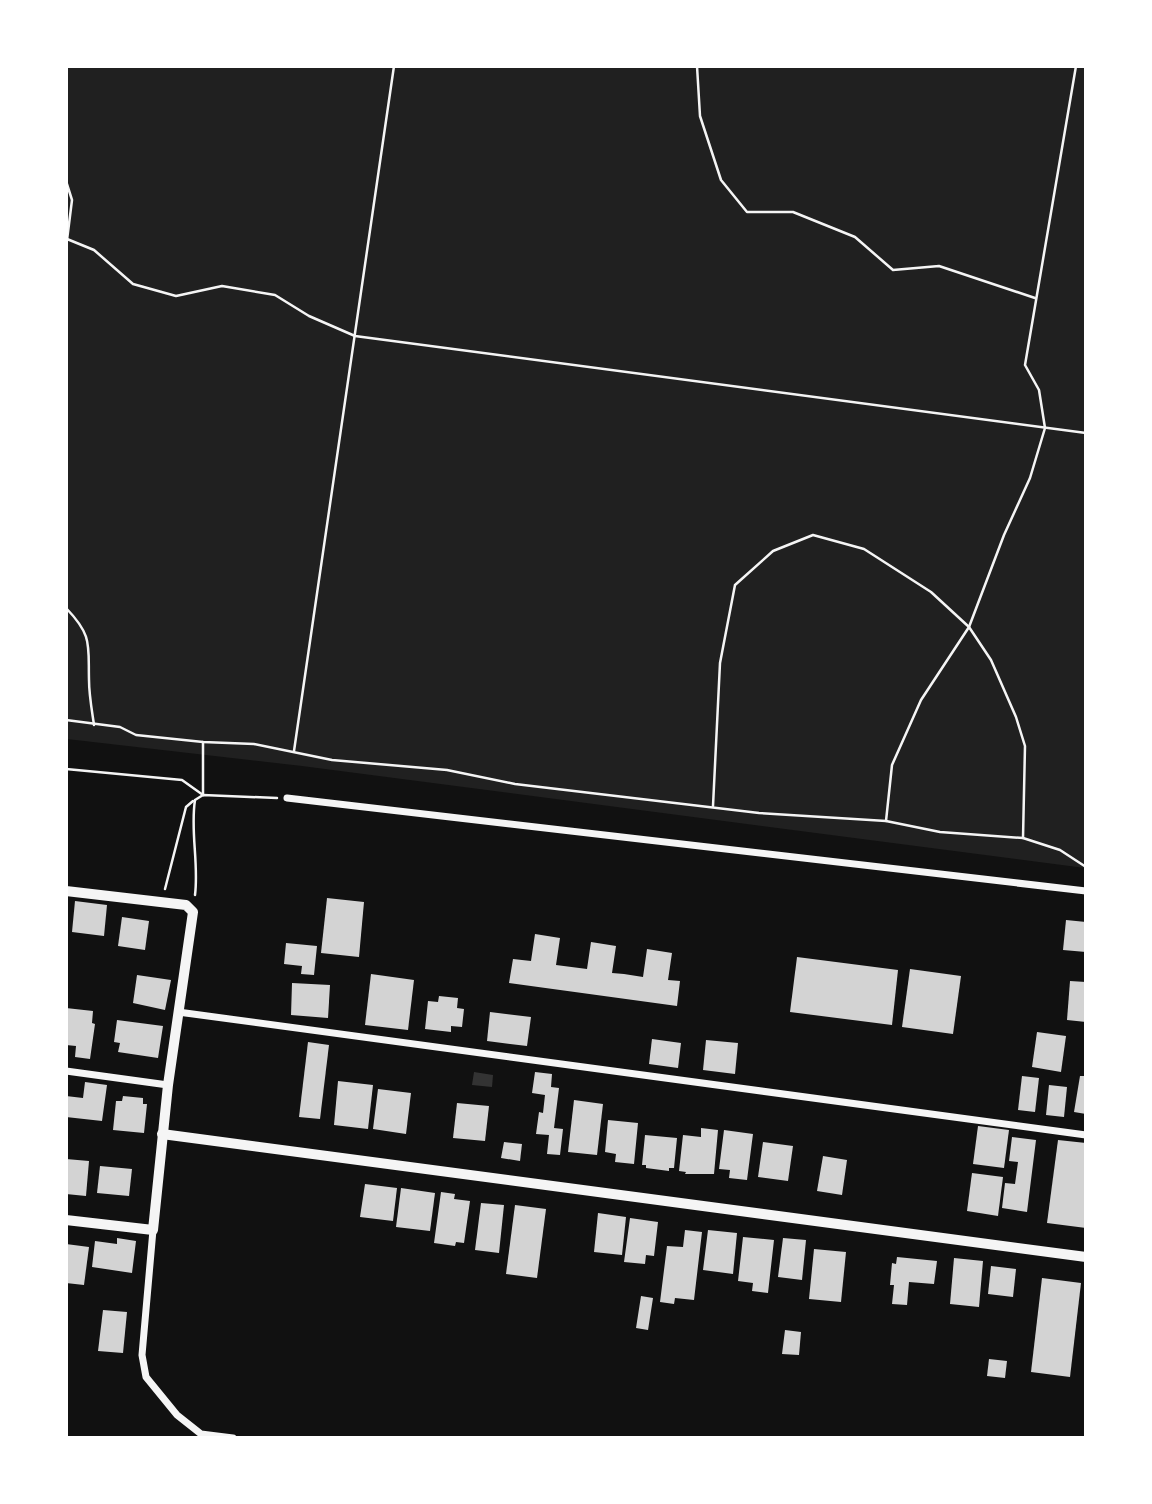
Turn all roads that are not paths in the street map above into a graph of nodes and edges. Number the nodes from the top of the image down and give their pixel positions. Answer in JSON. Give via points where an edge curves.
{"nodes":[{"id":1,"x":287,"y":799,"type":"road end"},
{"id":2,"x":66,"y":891,"type":"edge"},
{"id":3,"x":1086,"y":891,"type":"edge"},
{"id":4,"x":178,"y":1012,"type":"junction"},
{"id":5,"x":66,"y":1070,"type":"edge"},
{"id":6,"x":168,"y":1085,"type":"junction"},
{"id":7,"x":162,"y":1134,"type":"junction"},
{"id":8,"x":1086,"y":1135,"type":"edge"},
{"id":9,"x":66,"y":1220,"type":"edge"},
{"id":10,"x":152,"y":1230,"type":"junction"},
{"id":11,"x":1086,"y":1257,"type":"edge"},
{"id":12,"x":233,"y":1437,"type":"edge"}],
"edges":[{"from":1,"to":3,"type":"street"},
{"from":2,"to":4,"type":"street","via":[[186,905],[193,912]]},
{"from":4,"to":6,"type":"street"},
{"from":4,"to":8,"type":"street"},
{"from":5,"to":6,"type":"street"},
{"from":6,"to":7,"type":"street"},
{"from":7,"to":10,"type":"street"},
{"from":7,"to":11,"type":"street"},
{"from":9,"to":10,"type":"street"},
{"from":10,"to":12,"type":"street","via":[[142,1354],[146,1377],[177,1415],[201,1434]]}]}
